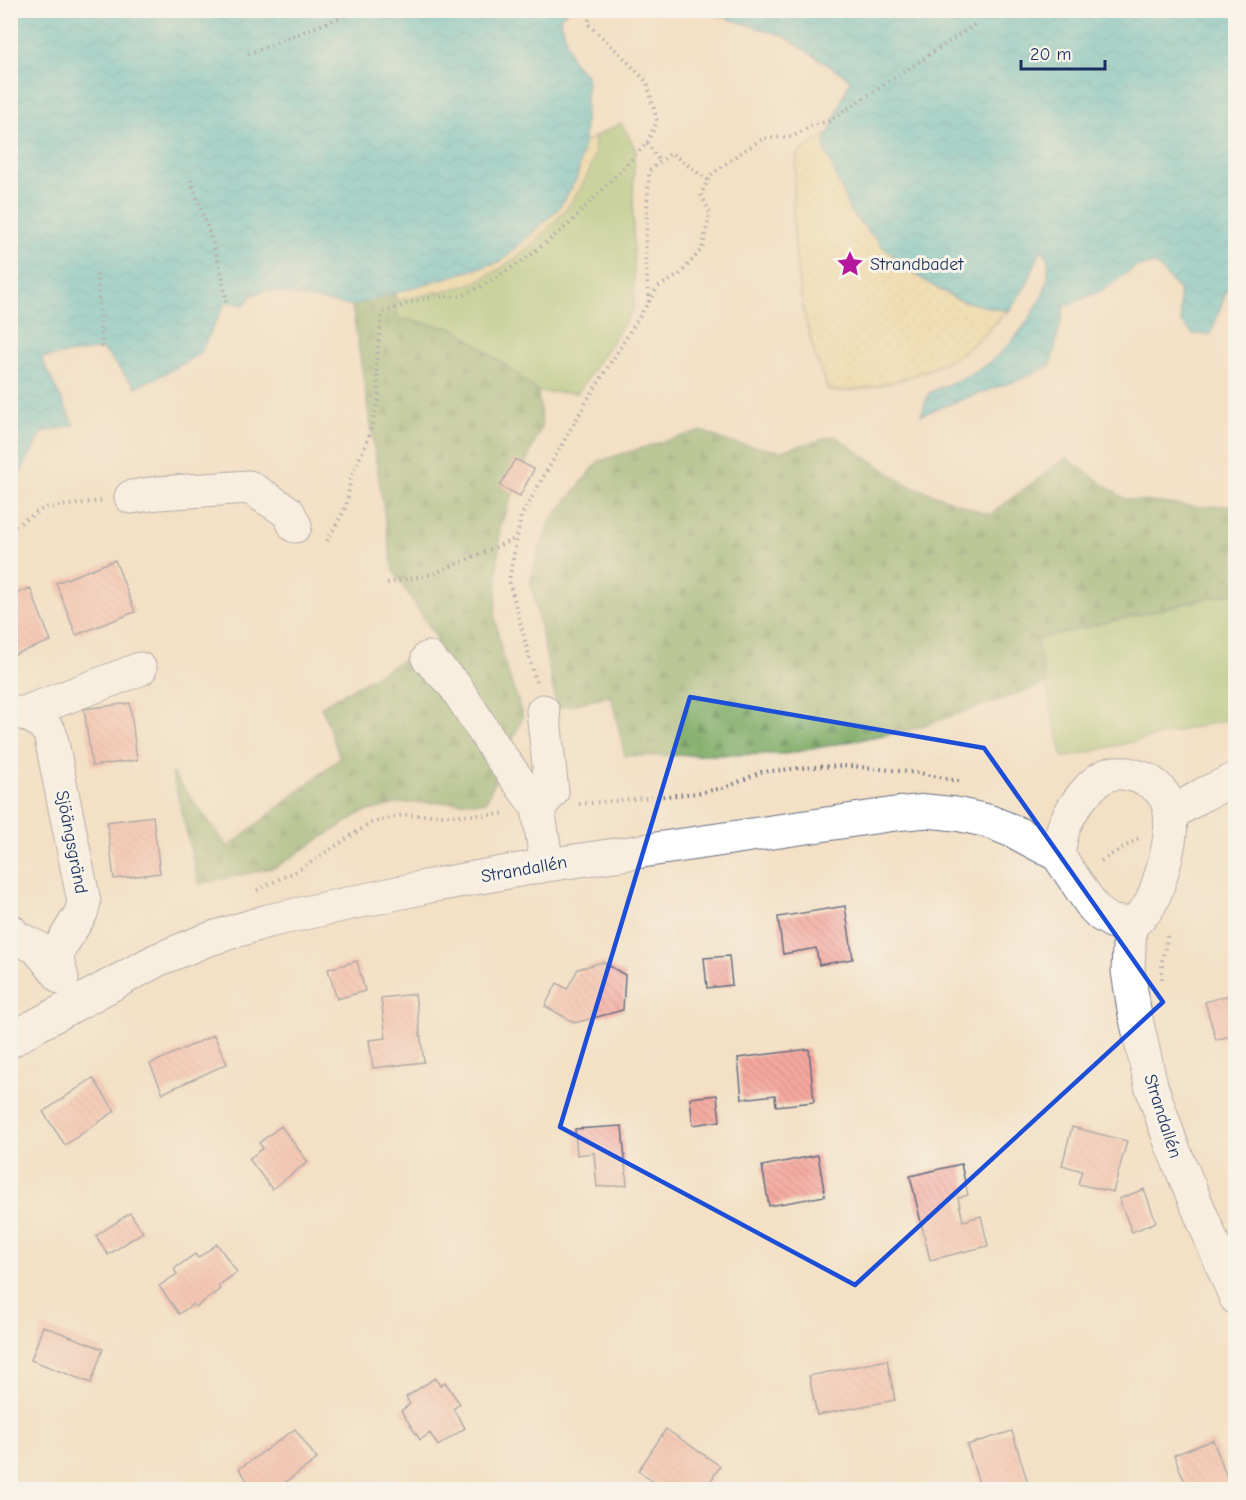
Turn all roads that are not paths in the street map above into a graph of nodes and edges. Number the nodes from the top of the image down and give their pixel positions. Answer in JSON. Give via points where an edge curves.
{"nodes":[{"id":1,"x":131,"y":497,"type":"road end"},
{"id":2,"x":295,"y":526,"type":"dead end"},
{"id":3,"x":428,"y":658,"type":"dead end"},
{"id":4,"x":140,"y":669,"type":"dead end"},
{"id":5,"x":543,"y":711,"type":"road end"},
{"id":6,"x":17,"y":713,"type":"edge"},
{"id":7,"x":1236,"y":779,"type":"edge"},
{"id":8,"x":538,"y":808,"type":"junction"},
{"id":9,"x":1171,"y":814,"type":"junction"},
{"id":10,"x":1058,"y":855,"type":"junction"},
{"id":11,"x":547,"y":865,"type":"junction"},
{"id":12,"x":1130,"y":924,"type":"junction"},
{"id":13,"x":10,"y":930,"type":"edge"},
{"id":14,"x":67,"y":992,"type":"junction"},
{"id":15,"x":10,"y":1041,"type":"edge"},
{"id":16,"x":1236,"y":1298,"type":"edge"}],
"edges":[{"from":1,"to":2,"type":"street","via":[[249,486],[288,512]]},
{"from":3,"to":8,"type":"street","via":[[455,686]]},
{"from":4,"to":6,"type":"street","name":"Sjöängsgränd"},
{"from":5,"to":8,"type":"street","via":[[552,792]]},
{"from":6,"to":14,"type":"street","name":"Sjöängsgränd","via":[[40,721],[50,733],[84,902],[59,949],[57,960]]},
{"from":7,"to":9,"type":"street"},
{"from":8,"to":11,"type":"street"},
{"from":9,"to":10,"type":"street","via":[[1161,792],[1149,780],[1112,773],[1092,784],[1076,802],[1064,825]]},
{"from":9,"to":12,"type":"street","via":[[1172,825],[1155,895],[1143,915]]},
{"from":10,"to":11,"type":"street","name":"Strandallén","via":[[988,821],[927,812]]},
{"from":10,"to":12,"type":"street","name":"Strandallén","via":[[1101,915],[1113,922]]},
{"from":11,"to":14,"type":"street","name":"Strandallén","via":[[418,888],[258,924]]},
{"from":12,"to":16,"type":"street","name":"Strandallén","via":[[1128,971],[1151,1085],[1172,1146]]},
{"from":13,"to":14,"type":"street","via":[[36,947]]},
{"from":14,"to":15,"type":"street","name":"Strandallén"}]}
